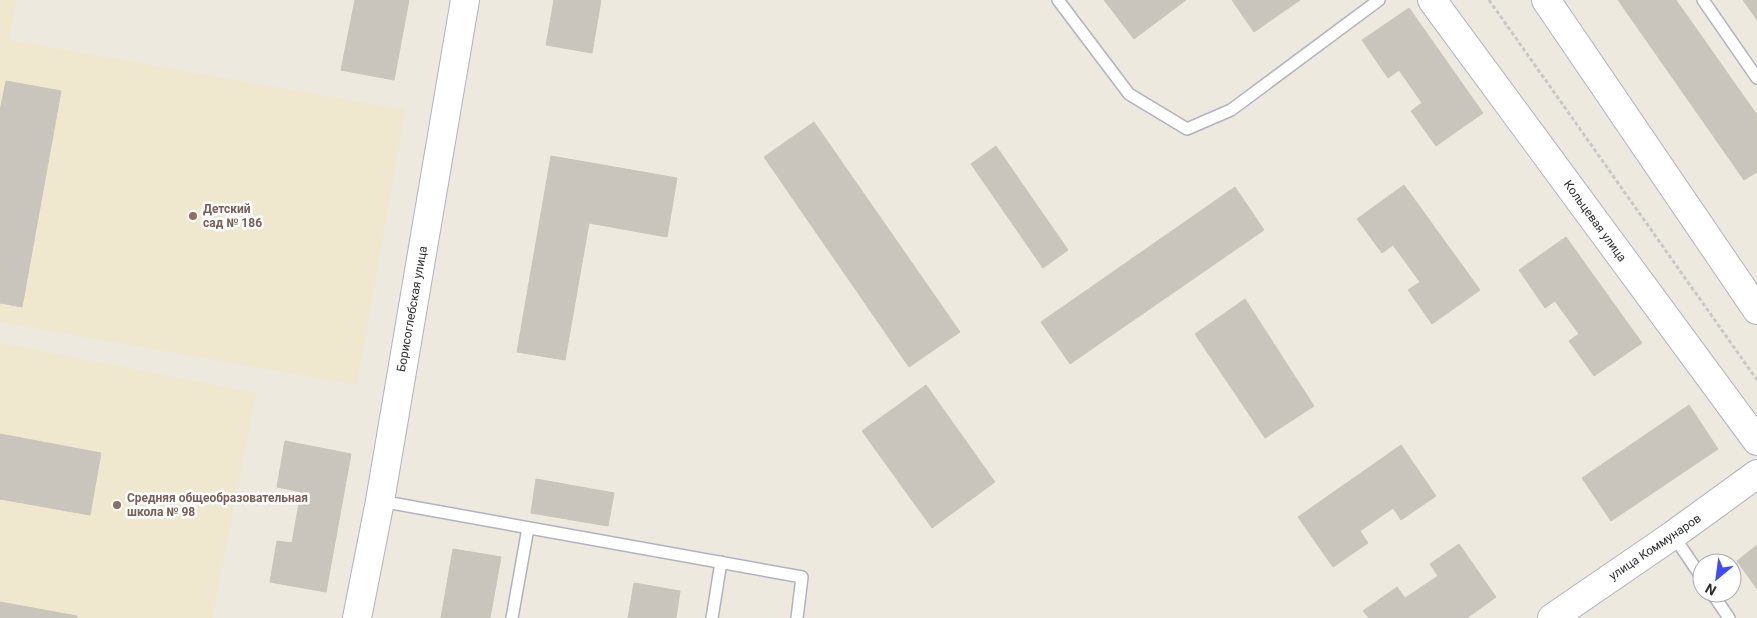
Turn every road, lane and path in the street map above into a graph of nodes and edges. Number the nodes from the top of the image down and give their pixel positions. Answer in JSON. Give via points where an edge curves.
{"nodes":[{"id":1,"x":465,"y":0,"type":"edge"},
{"id":2,"x":1058,"y":0,"type":"edge"},
{"id":3,"x":1380,"y":0,"type":"edge"},
{"id":4,"x":1432,"y":0,"type":"edge"},
{"id":5,"x":1489,"y":0,"type":"edge"},
{"id":6,"x":1546,"y":0,"type":"edge"},
{"id":7,"x":1703,"y":0,"type":"edge"},
{"id":8,"x":1757,"y":78,"type":"edge"},
{"id":9,"x":1757,"y":310,"type":"edge"},
{"id":10,"x":1757,"y":380,"type":"edge"},
{"id":11,"x":1757,"y":441,"type":"edge"},
{"id":12,"x":1757,"y":474,"type":"edge"},
{"id":13,"x":380,"y":501,"type":"junction"},
{"id":14,"x":528,"y":528,"type":"junction"},
{"id":15,"x":1674,"y":535,"type":"junction"},
{"id":16,"x":721,"y":562,"type":"junction"},
{"id":17,"x":1692,"y":563,"type":"edge"},
{"id":18,"x":1719,"y":603,"type":"edge"},
{"id":19,"x":357,"y":618,"type":"edge"},
{"id":20,"x":512,"y":618,"type":"edge"},
{"id":21,"x":712,"y":618,"type":"edge"},
{"id":22,"x":796,"y":618,"type":"edge"},
{"id":23,"x":1552,"y":618,"type":"edge"},
{"id":24,"x":1729,"y":618,"type":"edge"}],
"edges":[{"from":1,"to":13,"type":"main road","name":"Борисоглебская улица"},
{"from":2,"to":3,"type":"lane","via":[[1129,94],[1187,129],[1231,110]]},
{"from":4,"to":11,"type":"main road","name":"Кольцевая улица"},
{"from":5,"to":10,"type":"path"},
{"from":6,"to":9,"type":"main road"},
{"from":7,"to":8,"type":"lane"},
{"from":12,"to":15,"type":"main road","name":"улица Коммунаров"},
{"from":13,"to":14,"type":"lane"},
{"from":13,"to":19,"type":"main road","name":"Борисоглебская улица"},
{"from":14,"to":16,"type":"lane"},
{"from":14,"to":20,"type":"lane"},
{"from":15,"to":17,"type":"lane"},
{"from":15,"to":23,"type":"main road","name":"улица Коммунаров"},
{"from":16,"to":21,"type":"lane"},
{"from":16,"to":22,"type":"lane","via":[[802,577]]},
{"from":18,"to":24,"type":"lane"}]}
